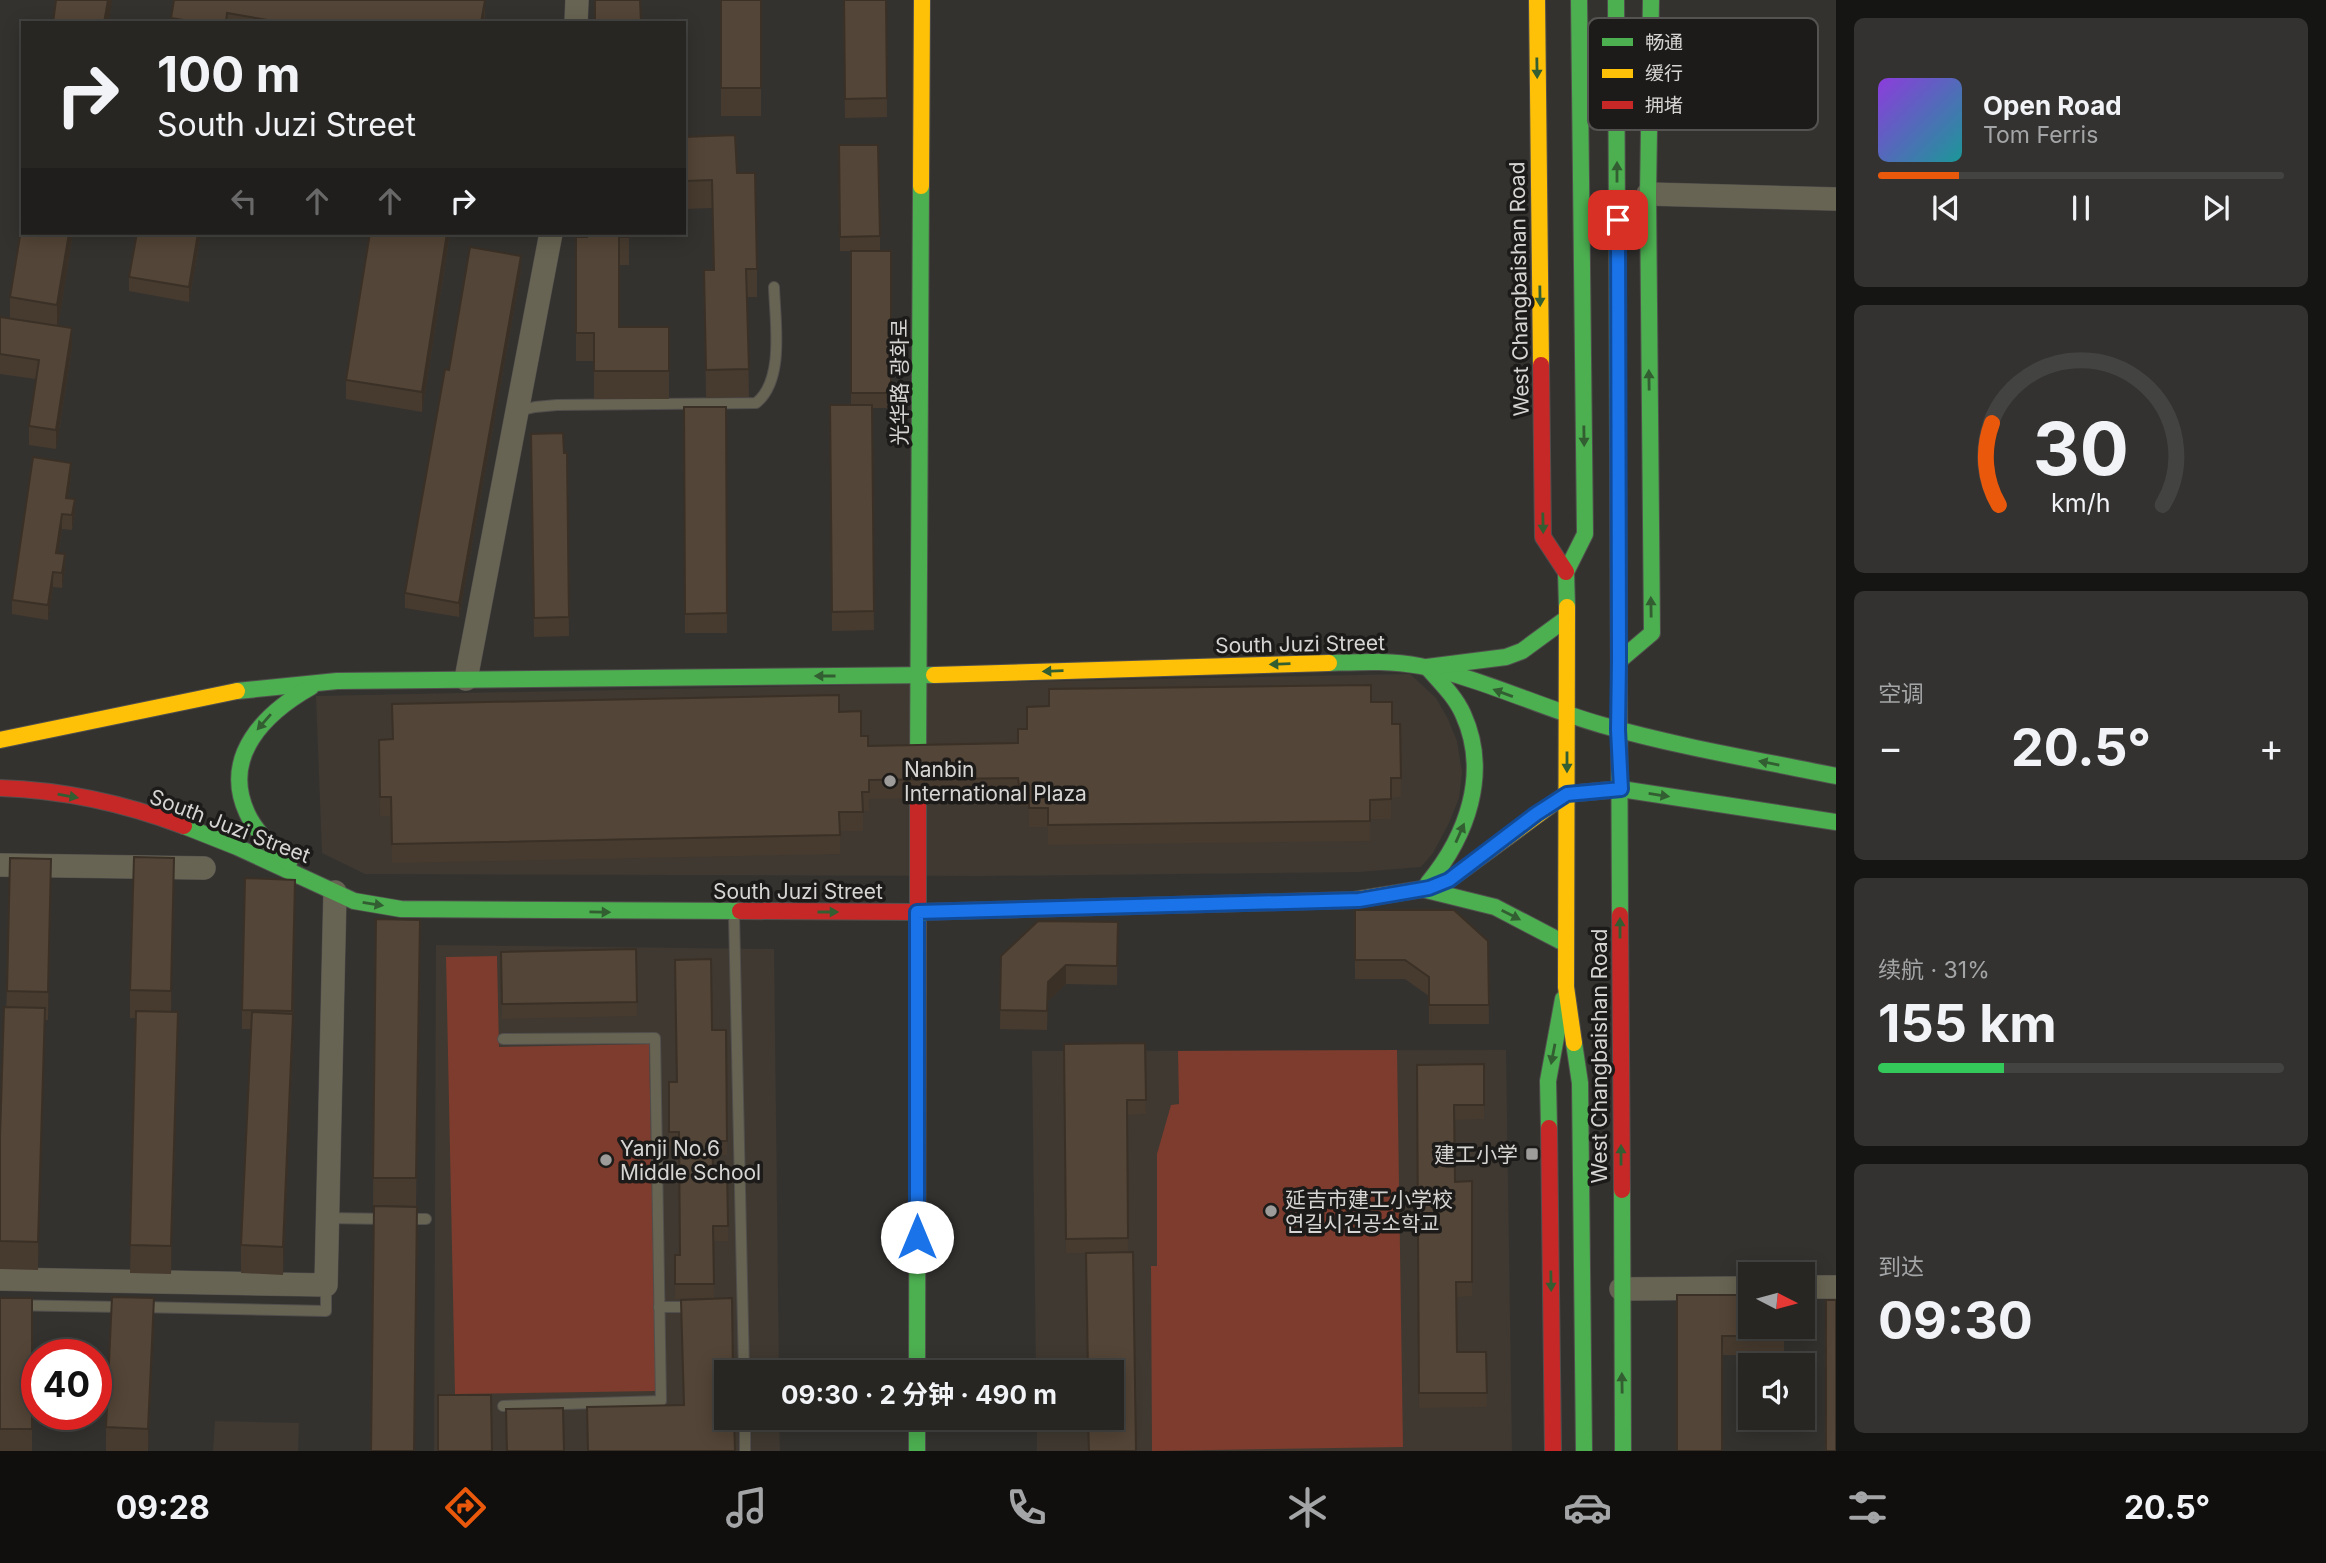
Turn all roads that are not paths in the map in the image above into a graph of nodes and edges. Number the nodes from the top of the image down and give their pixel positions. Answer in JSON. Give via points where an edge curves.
{"nodes":[{"id":1,"x":577,"y":0,"type":"edge"},
{"id":2,"x":922,"y":0,"type":"edge"},
{"id":3,"x":1536,"y":0,"type":"edge"},
{"id":4,"x":1579,"y":0,"type":"edge"},
{"id":5,"x":1616,"y":0,"type":"edge"},
{"id":6,"x":1651,"y":0,"type":"edge"},
{"id":7,"x":1616,"y":18,"type":"edge"},
{"id":8,"x":1651,"y":18,"type":"edge"},
{"id":9,"x":576,"y":21,"type":"edge"},
{"id":10,"x":1617,"y":130,"type":"edge"},
{"id":11,"x":1648,"y":130,"type":"edge"},
{"id":12,"x":1647,"y":194,"type":"junction"},
{"id":13,"x":1836,"y":199,"type":"edge"},
{"id":14,"x":551,"y":235,"type":"edge"},
{"id":15,"x":774,"y":287,"type":"dead end"},
{"id":16,"x":517,"y":412,"type":"junction"},
{"id":17,"x":1566,"y":572,"type":"junction"},
{"id":18,"x":1567,"y":618,"type":"junction"},
{"id":19,"x":1619,"y":661,"type":"junction"},
{"id":20,"x":1427,"y":667,"type":"junction"},
{"id":21,"x":918,"y":676,"type":"junction"},
{"id":22,"x":466,"y":678,"type":"junction"},
{"id":23,"x":319,"y":683,"type":"junction"},
{"id":24,"x":1567,"y":716,"type":"junction"},
{"id":25,"x":1618,"y":730,"type":"junction"},
{"id":26,"x":0,"y":740,"type":"edge"},
{"id":27,"x":918,"y":764,"type":"edge"},
{"id":28,"x":1836,"y":776,"type":"edge"},
{"id":29,"x":0,"y":788,"type":"edge"},
{"id":30,"x":1621,"y":789,"type":"junction"},
{"id":31,"x":1567,"y":794,"type":"junction"},
{"id":32,"x":918,"y":799,"type":"edge"},
{"id":33,"x":1836,"y":822,"type":"edge"},
{"id":34,"x":0,"y":865,"type":"edge"},
{"id":35,"x":204,"y":868,"type":"dead end"},
{"id":36,"x":300,"y":875,"type":"junction"},
{"id":37,"x":1422,"y":889,"type":"junction"},
{"id":38,"x":335,"y":892,"type":"junction"},
{"id":39,"x":734,"y":912,"type":"junction"},
{"id":40,"x":917,"y":912,"type":"junction"},
{"id":41,"x":1566,"y":944,"type":"junction"},
{"id":42,"x":1566,"y":987,"type":"junction"},
{"id":43,"x":503,"y":1039,"type":"dead end"},
{"id":44,"x":327,"y":1218,"type":"junction"},
{"id":45,"x":426,"y":1219,"type":"dead end"},
{"id":46,"x":0,"y":1279,"type":"edge"},
{"id":47,"x":326,"y":1285,"type":"junction"},
{"id":48,"x":1815,"y":1287,"type":"edge"},
{"id":49,"x":1836,"y":1287,"type":"edge"},
{"id":50,"x":1738,"y":1288,"type":"edge"},
{"id":51,"x":1621,"y":1289,"type":"junction"},
{"id":52,"x":0,"y":1305,"type":"edge"},
{"id":53,"x":728,"y":1306,"type":"edge"},
{"id":54,"x":742,"y":1306,"type":"junction"},
{"id":55,"x":660,"y":1307,"type":"junction"},
{"id":56,"x":701,"y":1307,"type":"edge"},
{"id":57,"x":744,"y":1360,"type":"edge"},
{"id":58,"x":917,"y":1360,"type":"edge"},
{"id":59,"x":503,"y":1406,"type":"dead end"},
{"id":60,"x":745,"y":1430,"type":"edge"},
{"id":61,"x":917,"y":1430,"type":"edge"},
{"id":62,"x":746,"y":1451,"type":"edge"},
{"id":63,"x":917,"y":1451,"type":"edge"},
{"id":64,"x":1553,"y":1451,"type":"edge"},
{"id":65,"x":1584,"y":1451,"type":"edge"},
{"id":66,"x":1623,"y":1451,"type":"edge"}],
"edges":[{"from":1,"to":9,"type":"street"},
{"from":2,"to":21,"type":"main road","name":"光华路 광화로"},
{"from":3,"to":17,"type":"main road","name":"West Changbaishan Road","one_way":true,"via":[[1543,537]]},
{"from":4,"to":17,"type":"main road","name":"West Changbaishan Road","one_way":true,"via":[[1585,534]]},
{"from":7,"to":5,"type":"main road","name":"West Changbaishan Road","one_way":true},
{"from":6,"to":8,"type":"main road"},
{"from":19,"to":10,"type":"main road","name":"West Changbaishan Road","one_way":true},
{"from":11,"to":12,"type":"main road"},
{"from":12,"to":13,"type":"street"},
{"from":19,"to":12,"type":"main road","one_way":true,"via":[[1652,633]]},
{"from":14,"to":16,"type":"street"},
{"from":15,"to":16,"type":"lane","via":[[774,378],[756,403],[557,405]]},
{"from":16,"to":22,"type":"street"},
{"from":17,"to":18,"type":"main road","name":"West Changbaishan Road"},
{"from":18,"to":20,"type":"main road","via":[[1522,651],[1506,657]]},
{"from":18,"to":24,"type":"main road","name":"West Changbaishan Road"},
{"from":19,"to":25,"type":"main road","name":"West Changbaishan Road"},
{"from":20,"to":21,"type":"main road","name":"South Juzi Street","one_way":true,"via":[[1382,661]]},
{"from":24,"to":20,"type":"main road","name":"South Juzi Street","one_way":true},
{"from":37,"to":20,"type":"main road","one_way":true,"via":[[1451,854],[1465,824],[1475,768],[1464,716]]},
{"from":21,"to":22,"type":"main road","name":"South Juzi Street","one_way":true},
{"from":21,"to":27,"type":"main road","name":"光华路 광화로"},
{"from":22,"to":23,"type":"main road","name":"South Juzi Street"},
{"from":23,"to":26,"type":"main road","name":"South Juzi Street","via":[[232,691]]},
{"from":23,"to":36,"type":"main road","one_way":true,"via":[[267,716],[247,747],[240,777],[247,814]]},
{"from":24,"to":25,"type":"main road","name":"South Juzi Street"},
{"from":24,"to":31,"type":"main road","name":"West Changbaishan Road","one_way":true},
{"from":28,"to":25,"type":"main road","name":"South Juzi Street","one_way":true},
{"from":25,"to":30,"type":"main road","name":"West Changbaishan Road"},
{"from":29,"to":36,"type":"main road","name":"South Juzi Street","one_way":true,"via":[[88,799],[167,820]]},
{"from":30,"to":31,"type":"main road","name":"South Juzi Street"},
{"from":30,"to":33,"type":"main road","name":"South Juzi Street","one_way":true},
{"from":51,"to":30,"type":"main road","name":"West Changbaishan Road","one_way":true},
{"from":31,"to":37,"type":"main road","name":"South Juzi Street","via":[[1449,880]]},
{"from":31,"to":41,"type":"main road","name":"West Changbaishan Road"},
{"from":32,"to":40,"type":"main road"},
{"from":34,"to":35,"type":"street"},
{"from":36,"to":38,"type":"main road","name":"South Juzi Street"},
{"from":37,"to":40,"type":"main road","name":"South Juzi Street","via":[[1359,900]]},
{"from":37,"to":41,"type":"main road","one_way":true,"via":[[1495,907]]},
{"from":38,"to":39,"type":"main road","name":"South Juzi Street","one_way":true,"via":[[354,901],[401,908]]},
{"from":38,"to":44,"type":"street"},
{"from":39,"to":40,"type":"main road","name":"South Juzi Street","one_way":true},
{"from":39,"to":54,"type":"lane"},
{"from":40,"to":58,"type":"main road"},
{"from":41,"to":42,"type":"main road","name":"West Changbaishan Road"},
{"from":42,"to":64,"type":"main road","name":"West Changbaishan Road","one_way":true,"via":[[1548,1081]]},
{"from":42,"to":65,"type":"main road","name":"West Changbaishan Road","via":[[1580,1083]]},
{"from":43,"to":55,"type":"lane","via":[[655,1038]]},
{"from":44,"to":45,"type":"lane"},
{"from":44,"to":47,"type":"street"},
{"from":46,"to":47,"type":"street"},
{"from":47,"to":52,"type":"lane","via":[[326,1311]]},
{"from":48,"to":49,"type":"street"},
{"from":50,"to":51,"type":"street"},
{"from":66,"to":51,"type":"main road","name":"West Changbaishan Road","one_way":true},
{"from":53,"to":54,"type":"lane"},
{"from":54,"to":57,"type":"lane"},
{"from":55,"to":56,"type":"lane"},
{"from":55,"to":59,"type":"lane","via":[[661,1401]]},
{"from":60,"to":62,"type":"lane"},
{"from":61,"to":63,"type":"main road"}]}
